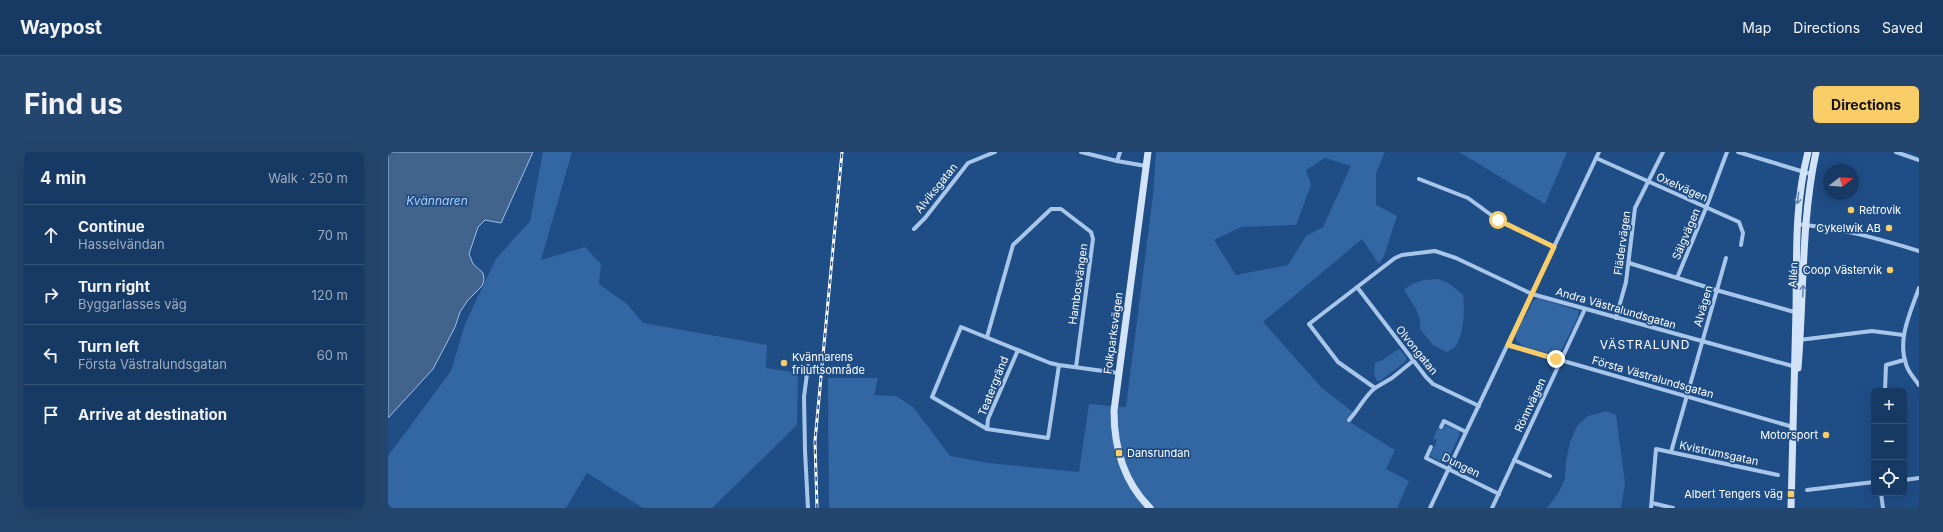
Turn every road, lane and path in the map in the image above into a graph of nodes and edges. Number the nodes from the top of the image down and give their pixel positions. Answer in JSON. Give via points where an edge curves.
{"nodes":[{"id":1,"x":995,"y":152,"type":"edge"},
{"id":2,"x":1081,"y":152,"type":"edge"},
{"id":3,"x":1120,"y":152,"type":"edge"},
{"id":4,"x":1148,"y":152,"type":"edge"},
{"id":5,"x":1599,"y":152,"type":"edge"},
{"id":6,"x":1663,"y":152,"type":"edge"},
{"id":7,"x":1727,"y":152,"type":"edge"},
{"id":8,"x":1738,"y":152,"type":"edge"},
{"id":9,"x":1808,"y":152,"type":"edge"},
{"id":10,"x":1816,"y":152,"type":"edge"},
{"id":11,"x":1896,"y":152,"type":"edge"},
{"id":12,"x":1596,"y":158,"type":"junction"},
{"id":13,"x":1919,"y":160,"type":"edge"},
{"id":14,"x":1117,"y":161,"type":"junction"},
{"id":15,"x":1146,"y":166,"type":"junction"},
{"id":16,"x":1803,"y":172,"type":"junction"},
{"id":17,"x":1811,"y":174,"type":"junction"},
{"id":18,"x":1419,"y":179,"type":"dead end"},
{"id":19,"x":1648,"y":181,"type":"junction"},
{"id":20,"x":1706,"y":208,"type":"junction"},
{"id":21,"x":1796,"y":224,"type":"junction"},
{"id":22,"x":1806,"y":225,"type":"junction"},
{"id":23,"x":914,"y":229,"type":"dead end"},
{"id":24,"x":1741,"y":245,"type":"dead end"},
{"id":25,"x":1554,"y":247,"type":"junction"},
{"id":26,"x":1919,"y":251,"type":"edge"},
{"id":27,"x":1726,"y":258,"type":"dead end"},
{"id":28,"x":1629,"y":263,"type":"junction"},
{"id":29,"x":1677,"y":278,"type":"junction"},
{"id":30,"x":1357,"y":287,"type":"junction"},
{"id":31,"x":1919,"y":288,"type":"edge"},
{"id":32,"x":1716,"y":290,"type":"junction"},
{"id":33,"x":1532,"y":294,"type":"junction"},
{"id":34,"x":1585,"y":309,"type":"junction"},
{"id":35,"x":1799,"y":313,"type":"junction"},
{"id":36,"x":1616,"y":318,"type":"junction"},
{"id":37,"x":1903,"y":335,"type":"junction"},
{"id":38,"x":988,"y":337,"type":"junction"},
{"id":39,"x":1797,"y":340,"type":"junction"},
{"id":40,"x":1702,"y":341,"type":"junction"},
{"id":41,"x":1508,"y":345,"type":"junction"},
{"id":42,"x":1018,"y":350,"type":"junction"},
{"id":43,"x":1561,"y":360,"type":"junction"},
{"id":44,"x":1904,"y":360,"type":"junction"},
{"id":45,"x":1413,"y":361,"type":"junction"},
{"id":46,"x":1059,"y":365,"type":"junction"},
{"id":47,"x":808,"y":366,"type":"dead end"},
{"id":48,"x":1076,"y":367,"type":"junction"},
{"id":49,"x":1796,"y":367,"type":"junction"},
{"id":50,"x":1118,"y":373,"type":"junction"},
{"id":51,"x":1919,"y":385,"type":"edge"},
{"id":52,"x":1375,"y":388,"type":"junction"},
{"id":53,"x":1885,"y":388,"type":"edge"},
{"id":54,"x":1687,"y":396,"type":"junction"},
{"id":55,"x":1478,"y":406,"type":"junction"},
{"id":56,"x":1350,"y":420,"type":"dead end"},
{"id":57,"x":1793,"y":426,"type":"junction"},
{"id":58,"x":1441,"y":427,"type":"dead end"},
{"id":59,"x":987,"y":429,"type":"junction"},
{"id":60,"x":1466,"y":432,"type":"junction"},
{"id":61,"x":1431,"y":447,"type":"dead end"},
{"id":62,"x":1671,"y":452,"type":"junction"},
{"id":63,"x":1514,"y":460,"type":"junction"},
{"id":64,"x":1448,"y":469,"type":"junction"},
{"id":65,"x":1778,"y":475,"type":"dead end"},
{"id":66,"x":1550,"y":476,"type":"dead end"},
{"id":67,"x":1919,"y":478,"type":"edge"},
{"id":68,"x":1907,"y":480,"type":"edge"},
{"id":69,"x":1871,"y":482,"type":"edge"},
{"id":70,"x":1807,"y":490,"type":"dead end"},
{"id":71,"x":1499,"y":494,"type":"junction"},
{"id":72,"x":1881,"y":496,"type":"edge"},
{"id":73,"x":1652,"y":503,"type":"junction"},
{"id":74,"x":808,"y":508,"type":"edge"},
{"id":75,"x":1150,"y":508,"type":"edge"},
{"id":76,"x":1430,"y":508,"type":"edge"},
{"id":77,"x":1492,"y":508,"type":"edge"},
{"id":78,"x":1651,"y":508,"type":"edge"},
{"id":79,"x":1673,"y":508,"type":"edge"},
{"id":80,"x":1791,"y":508,"type":"edge"},
{"id":81,"x":1883,"y":508,"type":"edge"}],
"edges":[{"from":1,"to":23,"type":"street","name":"Alviksgatan","via":[[968,163]]},
{"from":2,"to":14,"type":"street"},
{"from":3,"to":14,"type":"street"},
{"from":4,"to":15,"type":"main road","name":"Folkparksvägen"},
{"from":5,"to":12,"type":"street"},
{"from":6,"to":19,"type":"street","name":"Flädervägen"},
{"from":7,"to":20,"type":"street","name":"Sälgvägen"},
{"from":8,"to":16,"type":"street"},
{"from":9,"to":16,"type":"main road","name":"Allén"},
{"from":10,"to":17,"type":"main road","name":"Allén"},
{"from":11,"to":13,"type":"street"},
{"from":12,"to":19,"type":"street","name":"Oxelvägen"},
{"from":12,"to":25,"type":"street"},
{"from":14,"to":15,"type":"street"},
{"from":15,"to":50,"type":"main road","name":"Folkparksvägen"},
{"from":16,"to":17,"type":"street"},
{"from":16,"to":21,"type":"main road","name":"Allén","one_way":true},
{"from":17,"to":22,"type":"main road","name":"Allén"},
{"from":18,"to":25,"type":"street","via":[[1468,198],[1498,220]]},
{"from":19,"to":20,"type":"street","name":"Oxelvägen"},
{"from":19,"to":28,"type":"street","name":"Flädervägen","via":[[1635,208]]},
{"from":20,"to":24,"type":"street","name":"Oxelvägen","via":[[1739,222],[1743,232]]},
{"from":20,"to":29,"type":"street","name":"Sälgvägen"},
{"from":21,"to":22,"type":"street"},
{"from":21,"to":35,"type":"main road","name":"Allén"},
{"from":22,"to":26,"type":"street","via":[[1836,228],[1871,236]]},
{"from":35,"to":22,"type":"main road","name":"Allén","one_way":true},
{"from":25,"to":33,"type":"street"},
{"from":27,"to":32,"type":"street","name":"Alvägen"},
{"from":28,"to":29,"type":"street"},
{"from":28,"to":36,"type":"street","name":"Flädervägen"},
{"from":29,"to":32,"type":"street"},
{"from":30,"to":33,"type":"street","name":"Andra Västralundsgatan","via":[[1395,258],[1435,251]]},
{"from":30,"to":45,"type":"street","name":"Olvongatan"},
{"from":30,"to":52,"type":"street","name":"Andra Västralundsgatan","via":[[1309,324],[1338,362]]},
{"from":31,"to":37,"type":"street"},
{"from":32,"to":35,"type":"street"},
{"from":32,"to":40,"type":"street","name":"Alvägen"},
{"from":33,"to":34,"type":"street","name":"Andra Västralundsgatan"},
{"from":33,"to":41,"type":"street"},
{"from":34,"to":36,"type":"street","name":"Andra Västralundsgatan"},
{"from":34,"to":43,"type":"street","name":"Rönnvägen"},
{"from":35,"to":39,"type":"main road","name":"Allén"},
{"from":36,"to":40,"type":"street","name":"Andra Västralundsgatan"},
{"from":37,"to":39,"type":"street","via":[[1872,331]]},
{"from":37,"to":44,"type":"street"},
{"from":38,"to":42,"type":"street"},
{"from":38,"to":48,"type":"street","name":"Hambosvängen","via":[[1013,246],[1051,209],[1061,209],[1091,232],[1093,239]]},
{"from":38,"to":59,"type":"street","via":[[961,327],[932,396]]},
{"from":39,"to":49,"type":"main road","name":"Allén"},
{"from":40,"to":49,"type":"street","name":"Andra Västralundsgatan"},
{"from":40,"to":54,"type":"street","name":"Alvägen"},
{"from":41,"to":43,"type":"street","name":"Första Västralundsgatan"},
{"from":41,"to":55,"type":"street"},
{"from":42,"to":46,"type":"street"},
{"from":42,"to":59,"type":"street","name":"Teatergränd","via":[[988,419]]},
{"from":43,"to":54,"type":"street","name":"Första Västralundsgatan"},
{"from":43,"to":63,"type":"street","name":"Rönnvägen"},
{"from":44,"to":51,"type":"street"},
{"from":44,"to":53,"type":"street","via":[[1886,365]]},
{"from":45,"to":52,"type":"street"},
{"from":45,"to":55,"type":"street","name":"Olvongatan","via":[[1434,384]]},
{"from":46,"to":48,"type":"street"},
{"from":46,"to":59,"type":"street","via":[[1048,438]]},
{"from":47,"to":74,"type":"street","via":[[804,405]]},
{"from":48,"to":50,"type":"street"},
{"from":49,"to":57,"type":"main road","name":"Allén"},
{"from":50,"to":75,"type":"main road","name":"Folkparksvägen","via":[[1114,411],[1117,447],[1127,476]]},
{"from":52,"to":56,"type":"street","via":[[1360,402],[1358,410]]},
{"from":54,"to":57,"type":"street","name":"Första Västralundsgatan"},
{"from":54,"to":62,"type":"street","name":"Alvägen"},
{"from":55,"to":60,"type":"street"},
{"from":57,"to":80,"type":"main road","name":"Allén"},
{"from":58,"to":60,"type":"street","via":[[1444,421]]},
{"from":60,"to":64,"type":"street"},
{"from":61,"to":64,"type":"street","name":"Dungen","via":[[1426,458]]},
{"from":62,"to":65,"type":"street","name":"Kvistrumsgatan"},
{"from":62,"to":73,"type":"street","name":"Kvistrumsgatan","via":[[1656,449]]},
{"from":63,"to":66,"type":"street"},
{"from":63,"to":71,"type":"street","name":"Rönnvägen"},
{"from":64,"to":71,"type":"street","name":"Dungen"},
{"from":64,"to":76,"type":"street"},
{"from":67,"to":68,"type":"street"},
{"from":69,"to":70,"type":"street"},
{"from":71,"to":77,"type":"street","name":"Rönnvägen"},
{"from":72,"to":81,"type":"street"},
{"from":73,"to":78,"type":"street"},
{"from":73,"to":79,"type":"street"}]}
